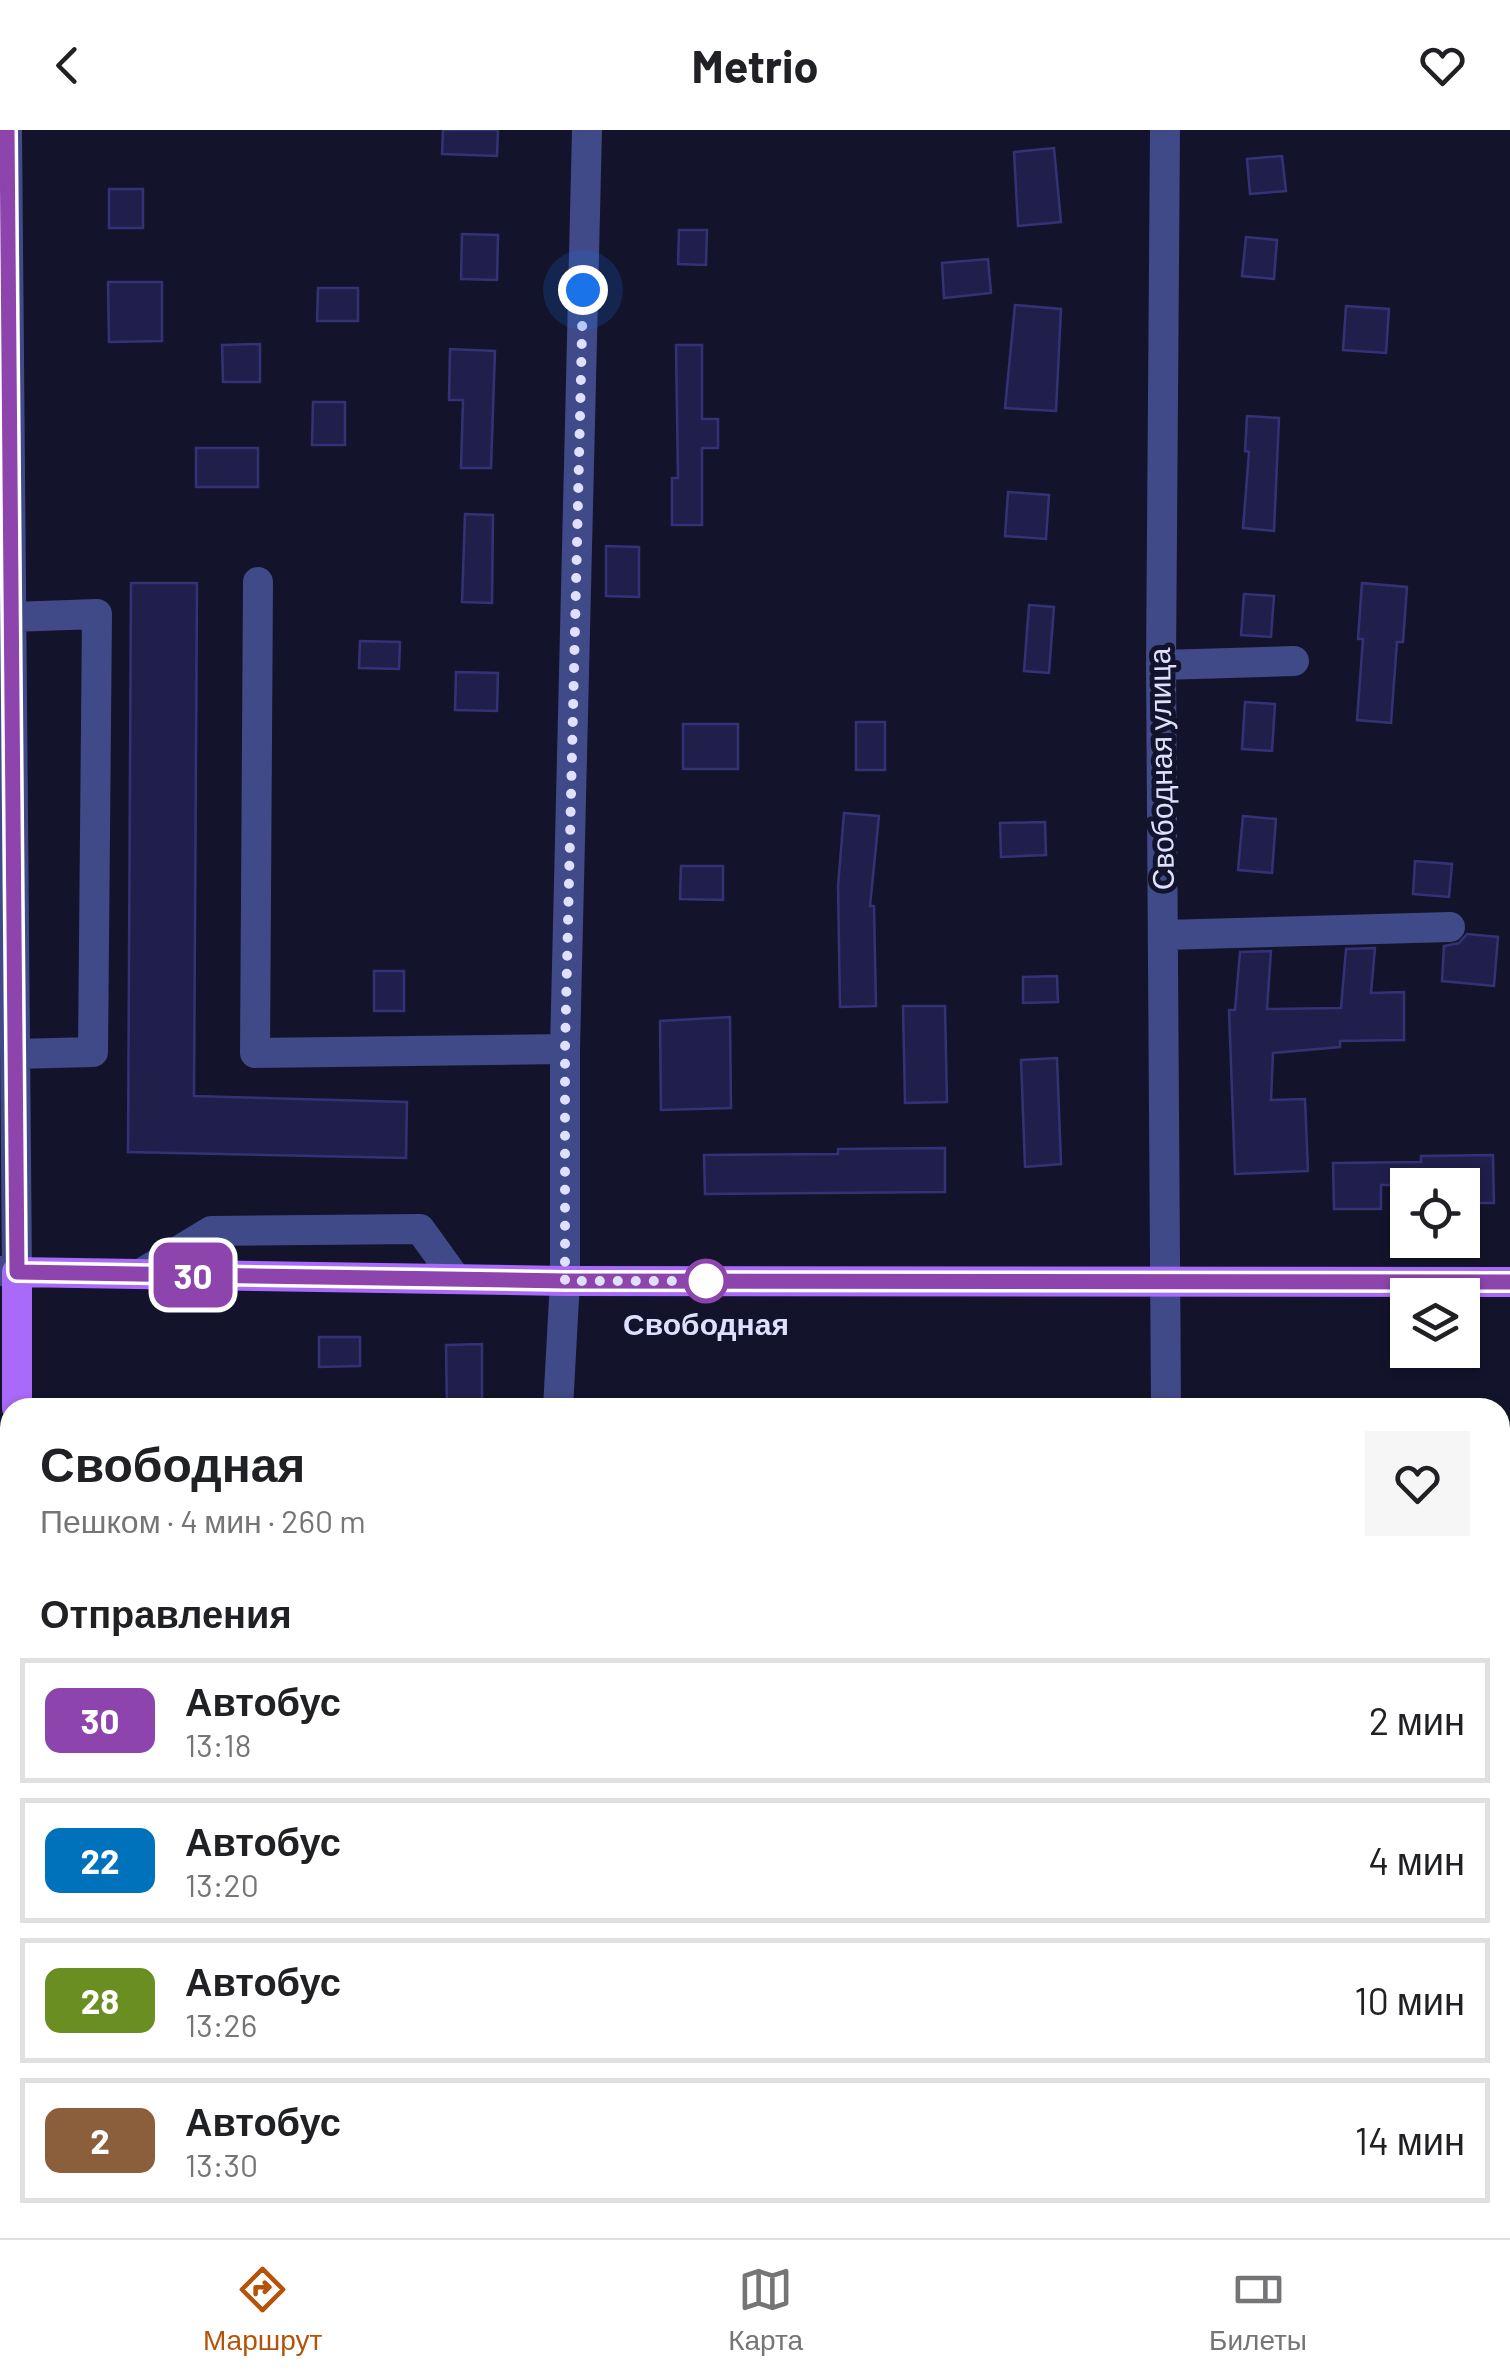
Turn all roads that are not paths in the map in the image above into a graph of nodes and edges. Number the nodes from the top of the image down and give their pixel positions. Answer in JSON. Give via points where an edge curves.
{"nodes":[{"id":1,"x":7,"y":130,"type":"edge"},
{"id":2,"x":587,"y":130,"type":"edge"},
{"id":3,"x":1165,"y":130,"type":"edge"},
{"id":4,"x":258,"y":582,"type":"dead end"},
{"id":5,"x":12,"y":618,"type":"junction"},
{"id":6,"x":1294,"y":661,"type":"dead end"},
{"id":7,"x":1161,"y":665,"type":"junction"},
{"id":8,"x":1450,"y":926,"type":"dead end"},
{"id":9,"x":1164,"y":935,"type":"junction"},
{"id":10,"x":565,"y":1049,"type":"junction"},
{"id":11,"x":16,"y":1054,"type":"junction"},
{"id":12,"x":9,"y":1271,"type":"edge"},
{"id":13,"x":140,"y":1274,"type":"junction"},
{"id":14,"x":456,"y":1279,"type":"junction"},
{"id":15,"x":565,"y":1281,"type":"junction"},
{"id":16,"x":1165,"y":1281,"type":"junction"},
{"id":17,"x":1510,"y":1282,"type":"edge"},
{"id":18,"x":15,"y":1398,"type":"edge"},
{"id":19,"x":559,"y":1398,"type":"edge"},
{"id":20,"x":1166,"y":1398,"type":"edge"}],
"edges":[{"from":1,"to":5,"type":"street"},
{"from":2,"to":10,"type":"street"},
{"from":3,"to":7,"type":"street","name":"Свободная улица"},
{"from":4,"to":10,"type":"street","via":[[255,1053]]},
{"from":5,"to":11,"type":"street"},
{"from":5,"to":11,"type":"street","via":[[97,614],[93,1052]]},
{"from":6,"to":7,"type":"street"},
{"from":7,"to":9,"type":"street","name":"Свободная улица"},
{"from":8,"to":9,"type":"street"},
{"from":9,"to":16,"type":"street","name":"Свободная улица"},
{"from":10,"to":15,"type":"street"},
{"from":11,"to":12,"type":"street"},
{"from":12,"to":13,"type":"main road"},
{"from":12,"to":18,"type":"main road"},
{"from":13,"to":14,"type":"main road"},
{"from":13,"to":14,"type":"street","via":[[211,1231],[420,1229]]},
{"from":14,"to":15,"type":"main road"},
{"from":15,"to":16,"type":"main road"},
{"from":15,"to":19,"type":"street"},
{"from":16,"to":17,"type":"main road"},
{"from":16,"to":20,"type":"street","name":"Свободная улица"}]}
